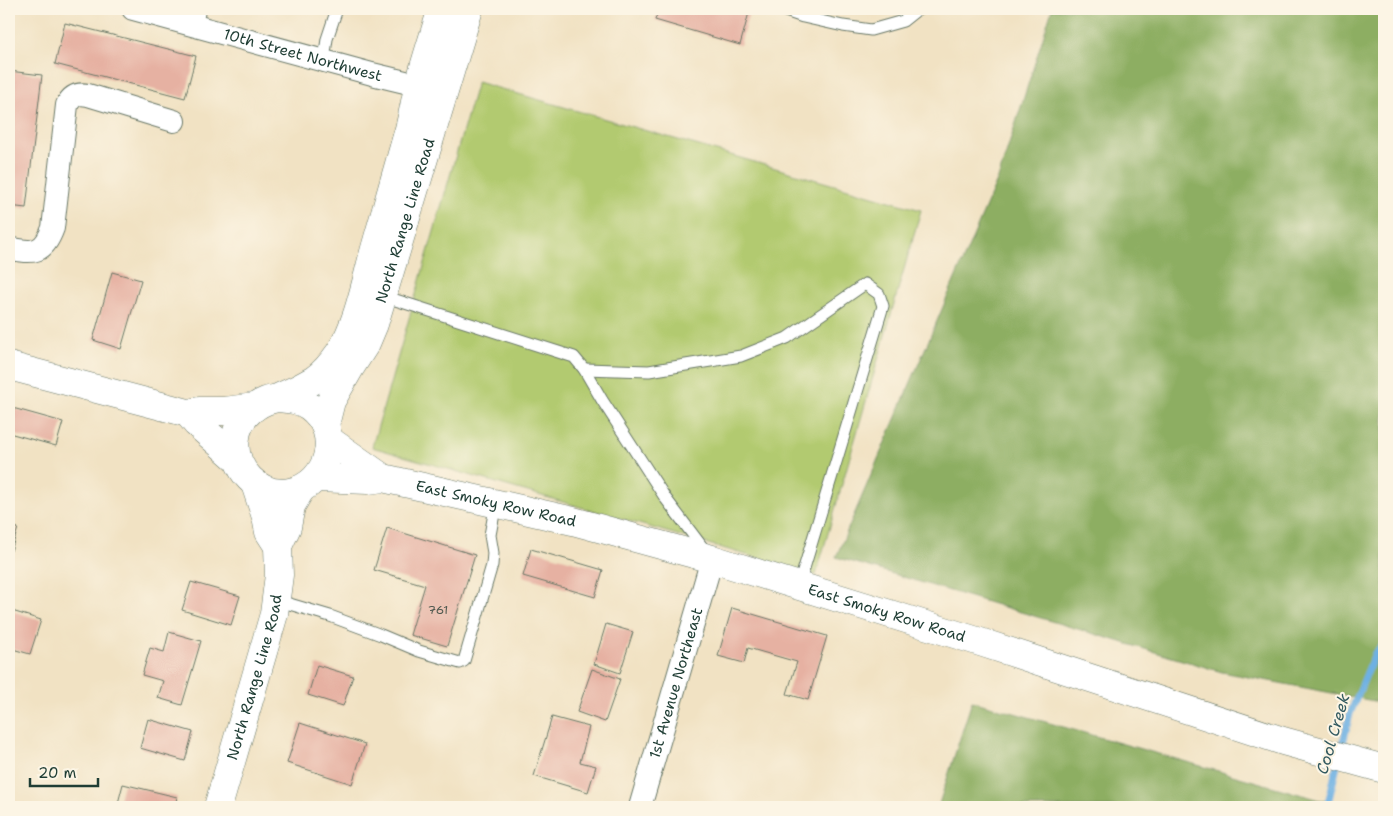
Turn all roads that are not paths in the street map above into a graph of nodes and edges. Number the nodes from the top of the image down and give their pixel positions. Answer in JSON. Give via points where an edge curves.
{"nodes":[{"id":1,"x":133,"y":9,"type":"edge"},
{"id":2,"x":337,"y":9,"type":"edge"},
{"id":3,"x":442,"y":9,"type":"edge"},
{"id":4,"x":469,"y":9,"type":"edge"},
{"id":5,"x":780,"y":9,"type":"edge"},
{"id":6,"x":918,"y":9,"type":"edge"},
{"id":7,"x":198,"y":17,"type":"edge"},
{"id":8,"x":324,"y":60,"type":"junction"},
{"id":9,"x":431,"y":88,"type":"junction"},
{"id":10,"x":174,"y":121,"type":"dead end"},
{"id":11,"x":9,"y":248,"type":"edge"},
{"id":12,"x":382,"y":296,"type":"junction"},
{"id":13,"x":9,"y":366,"type":"edge"},
{"id":14,"x":584,"y":369,"type":"junction"},
{"id":15,"x":267,"y":402,"type":"junction"},
{"id":16,"x":188,"y":413,"type":"junction"},
{"id":17,"x":327,"y":432,"type":"junction"},
{"id":18,"x":237,"y":459,"type":"junction"},
{"id":19,"x":383,"y":478,"type":"junction"},
{"id":20,"x":309,"y":483,"type":"junction"},
{"id":21,"x":255,"y":484,"type":"junction"},
{"id":22,"x":496,"y":503,"type":"junction"},
{"id":23,"x":278,"y":546,"type":"junction"},
{"id":24,"x":712,"y":559,"type":"junction"},
{"id":25,"x":800,"y":585,"type":"junction"},
{"id":26,"x":276,"y":600,"type":"junction"},
{"id":27,"x":1384,"y":769,"type":"edge"},
{"id":28,"x":218,"y":807,"type":"edge"},
{"id":29,"x":640,"y":807,"type":"edge"}],
"edges":[{"from":1,"to":7,"type":"street","name":"10th Street Northwest"},
{"from":2,"to":8,"type":"lane"},
{"from":3,"to":9,"type":"main road","name":"North Range Line Road"},
{"from":4,"to":9,"type":"main road","name":"North Range Line Road"},
{"from":5,"to":6,"type":"lane","via":[[803,17],[871,30],[903,21]]},
{"from":7,"to":8,"type":"street","name":"10th Street Northwest"},
{"from":8,"to":9,"type":"street","name":"10th Street Northwest"},
{"from":9,"to":12,"type":"main road","name":"North Range Line Road"},
{"from":9,"to":15,"type":"main road","name":"North Range Line Road","via":[[407,136],[355,318],[340,352],[315,379]]},
{"from":10,"to":11,"type":"street","via":[[88,95],[76,95],[70,99],[54,228],[50,238],[39,249]]},
{"from":12,"to":14,"type":"lane","via":[[574,357]]},
{"from":12,"to":17,"type":"main road","name":"North Range Line Road","via":[[366,343],[331,402]]},
{"from":13,"to":16,"type":"main road"},
{"from":14,"to":24,"type":"lane","via":[[666,499]]},
{"from":14,"to":25,"type":"lane","via":[[649,371],[740,356],[787,338],[865,284],[879,294],[883,306]]},
{"from":15,"to":16,"type":"main road","via":[[225,411]]},
{"from":15,"to":17,"type":"main road","via":[[302,402],[319,416]]},
{"from":15,"to":18,"type":"main road","via":[[246,415],[240,424],[236,436]]},
{"from":16,"to":18,"type":"main road"},
{"from":17,"to":19,"type":"main road","name":"East Smoky Row Road"},
{"from":17,"to":20,"type":"main road","via":[[329,453],[324,466]]},
{"from":18,"to":21,"type":"main road"},
{"from":19,"to":20,"type":"main road","name":"East Smoky Row Road"},
{"from":19,"to":22,"type":"main road","name":"East Smoky Row Road"},
{"from":20,"to":21,"type":"main road","via":[[290,492],[277,492]]},
{"from":20,"to":23,"type":"main road","name":"North Range Line Road","via":[[291,506],[287,527]]},
{"from":21,"to":23,"type":"main road","name":"North Range Line Road","via":[[269,532]]},
{"from":22,"to":24,"type":"main road","name":"East Smoky Row Road"},
{"from":22,"to":26,"type":"lane","via":[[490,535],[492,565],[464,661],[460,663]]},
{"from":23,"to":26,"type":"main road","name":"North Range Line Road"},
{"from":24,"to":25,"type":"main road","name":"East Smoky Row Road"},
{"from":24,"to":29,"type":"street","name":"1st Avenue Northeast"},
{"from":25,"to":27,"type":"main road","name":"East Smoky Row Road","via":[[1283,740]]},
{"from":26,"to":28,"type":"main road","name":"North Range Line Road"}]}
